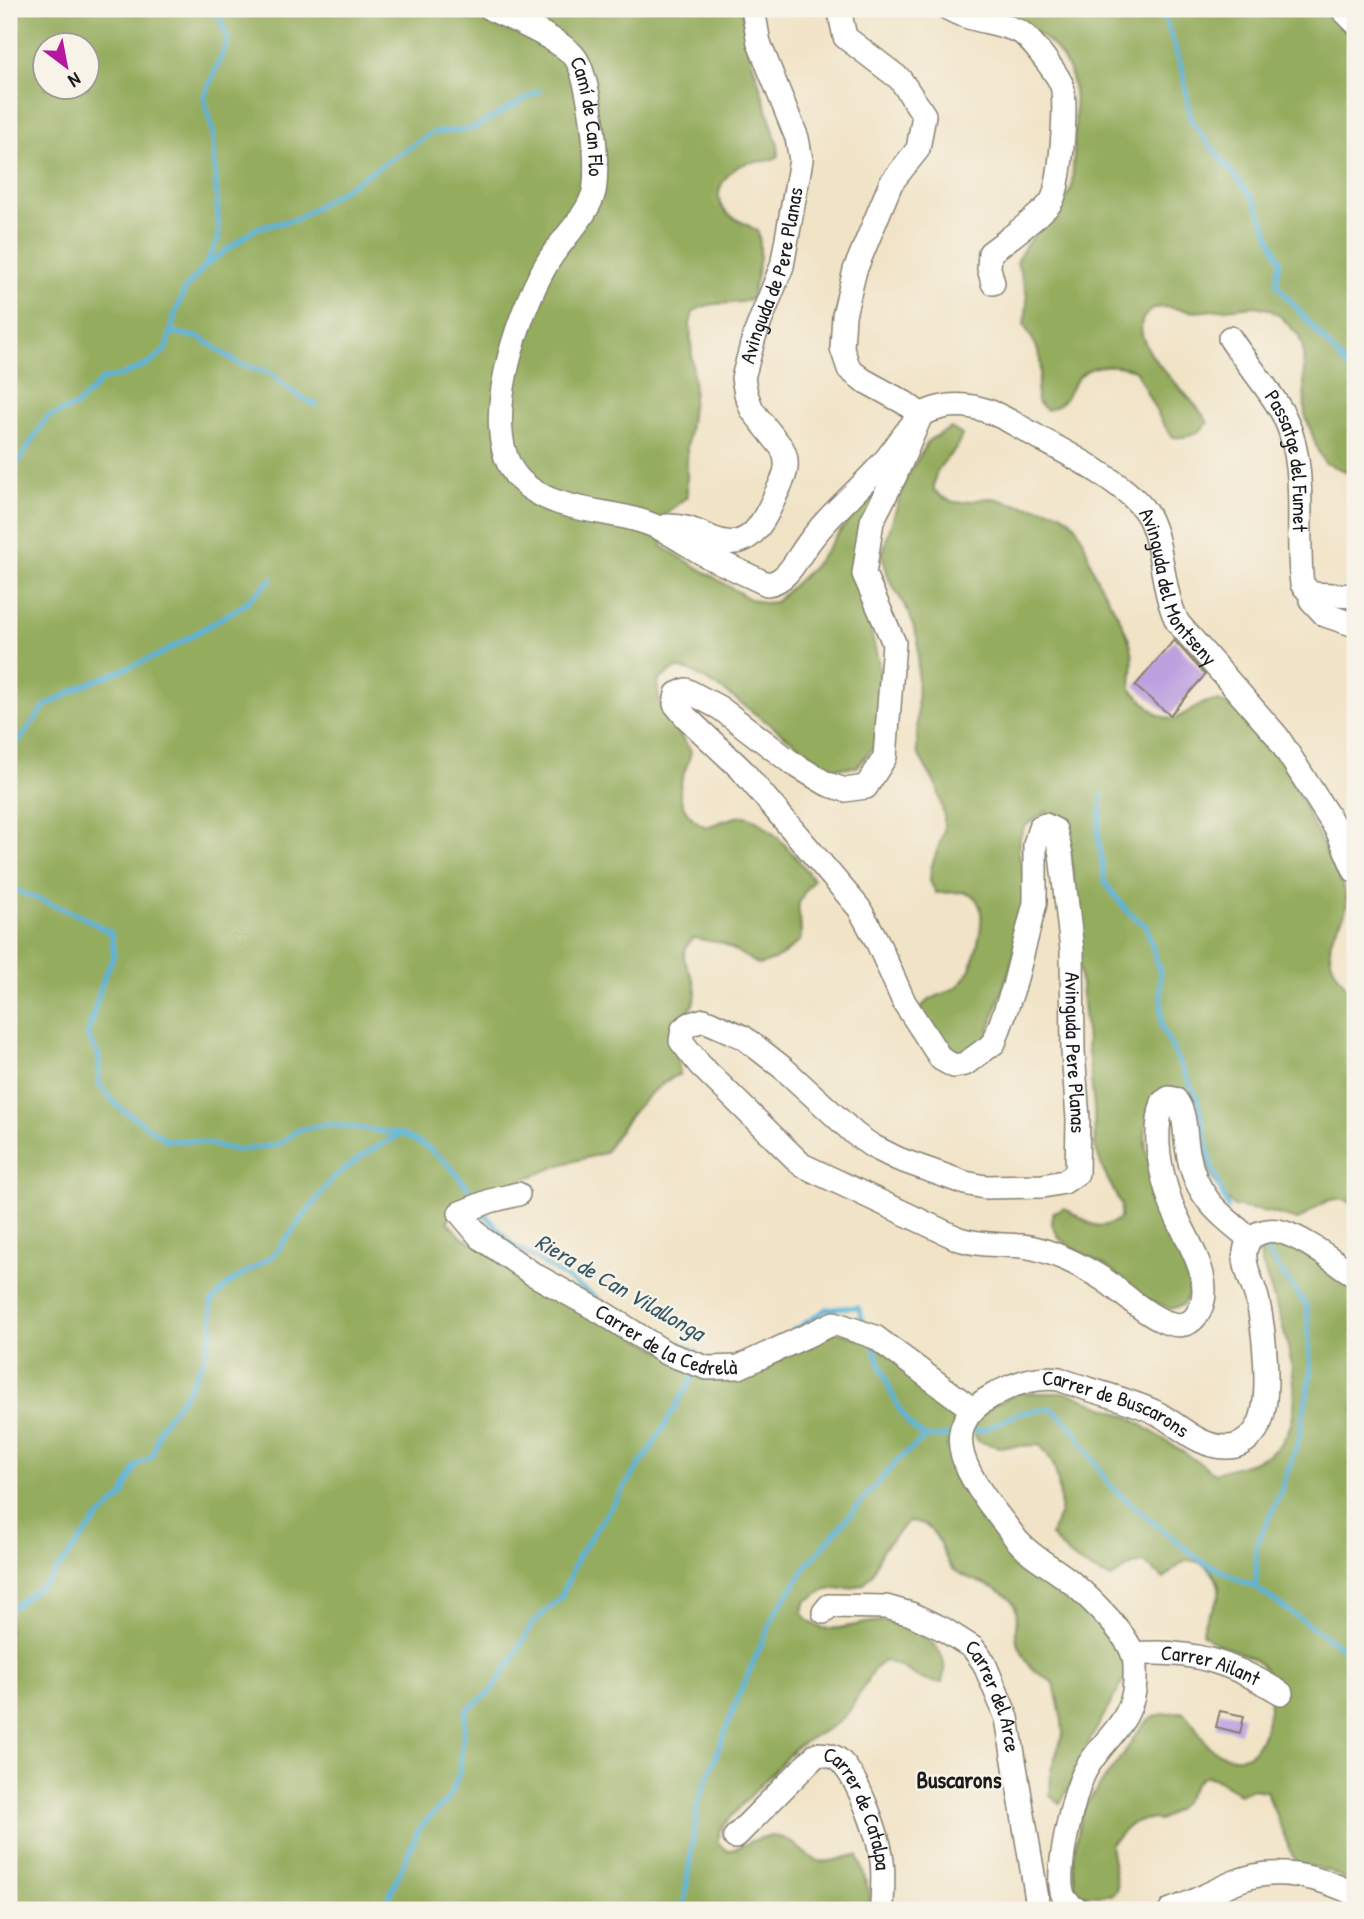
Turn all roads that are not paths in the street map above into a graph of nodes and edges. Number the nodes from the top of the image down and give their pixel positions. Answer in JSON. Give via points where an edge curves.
{"nodes":[{"id":1,"x":491,"y":9,"type":"edge"},
{"id":2,"x":753,"y":9,"type":"edge"},
{"id":3,"x":839,"y":9,"type":"edge"},
{"id":4,"x":949,"y":9,"type":"edge"},
{"id":5,"x":1342,"y":9,"type":"edge"},
{"id":6,"x":1355,"y":22,"type":"edge"},
{"id":7,"x":993,"y":283,"type":"dead end"},
{"id":8,"x":1230,"y":338,"type":"dead end"},
{"id":9,"x":920,"y":415,"type":"junction"},
{"id":10,"x":657,"y":527,"type":"junction"},
{"id":11,"x":1311,"y":594,"type":"junction"},
{"id":12,"x":1355,"y":596,"type":"edge"},
{"id":13,"x":1355,"y":625,"type":"edge"},
{"id":14,"x":1355,"y":872,"type":"edge"},
{"id":15,"x":518,"y":1194,"type":"dead end"},
{"id":16,"x":1250,"y":1239,"type":"junction"},
{"id":17,"x":1355,"y":1275,"type":"edge"},
{"id":18,"x":972,"y":1409,"type":"junction"},
{"id":19,"x":824,"y":1612,"type":"dead end"},
{"id":20,"x":1133,"y":1654,"type":"junction"},
{"id":21,"x":1281,"y":1693,"type":"dead end"},
{"id":22,"x":735,"y":1837,"type":"dead end"},
{"id":23,"x":1355,"y":1894,"type":"edge"},
{"id":24,"x":1038,"y":1905,"type":"dead end"},
{"id":25,"x":1072,"y":1906,"type":"edge"},
{"id":26,"x":882,"y":1910,"type":"edge"},
{"id":27,"x":1171,"y":1910,"type":"edge"}],
"edges":[{"from":1,"to":10,"type":"street","name":"Camí de Can Flo","via":[[575,57],[585,79],[597,171],[587,208],[544,267],[520,325],[500,401],[503,450],[510,469],[537,492],[562,503]]},
{"from":2,"to":10,"type":"street","name":"Avinguda de Pere Planas","via":[[759,43],[797,138],[801,160],[782,267],[743,378],[748,402],[786,456],[785,477],[765,517],[746,539],[718,541],[682,526]]},
{"from":3,"to":9,"type":"street","via":[[845,37],[900,79],[924,115],[918,149],[891,183],[855,270],[842,348],[849,369]]},
{"from":4,"to":7,"type":"street","via":[[962,17],[1021,32],[1062,85],[1063,130],[1056,192],[1050,205],[990,253]]},
{"from":5,"to":6,"type":"street"},
{"from":8,"to":11,"type":"street","name":"Passatge del Fumet","via":[[1285,417],[1301,499],[1301,584]]},
{"from":9,"to":10,"type":"street","via":[[777,583],[767,584],[722,563]]},
{"from":9,"to":14,"type":"street","name":"Avinguda del Montseny","via":[[957,405],[995,413],[1068,453],[1133,498],[1153,526],[1164,587],[1178,623],[1277,736],[1338,830]]},
{"from":9,"to":16,"type":"street","name":"Avinguda Pere Planas","via":[[872,521],[863,574],[894,643],[885,757],[866,787],[845,790],[827,784],[720,708],[686,690],[677,694],[675,704],[741,769],[859,908],[904,1002],[941,1059],[954,1066],[993,1043],[1030,929],[1040,827],[1055,830],[1072,950],[1077,1172],[1064,1182],[1043,1186],[965,1183],[872,1146],[758,1047],[724,1027],[698,1021],[683,1030],[681,1041],[802,1165],[959,1239],[1024,1246],[1065,1260],[1105,1281],[1148,1313],[1177,1325],[1192,1321],[1204,1299],[1198,1263],[1172,1206],[1157,1149],[1163,1102],[1175,1099],[1183,1113],[1188,1153],[1200,1192]]},
{"from":11,"to":12,"type":"street"},
{"from":11,"to":13,"type":"street","via":[[1325,615]]},
{"from":15,"to":18,"type":"street","name":"Carrer de la Cedrelà","via":[[460,1213],[481,1238],[533,1274],[666,1353],[707,1368],[739,1367],[834,1324],[874,1337]]},
{"from":16,"to":17,"type":"street","via":[[1269,1231],[1285,1233]]},
{"from":16,"to":18,"type":"street","name":"Carrer de Buscarons","via":[[1245,1256],[1262,1324],[1265,1388],[1262,1419],[1256,1431],[1236,1446],[1200,1440],[1153,1412],[1059,1379],[1012,1386]]},
{"from":18,"to":20,"type":"street","via":[[962,1427],[960,1449],[977,1483],[1025,1550],[1086,1595],[1124,1637]]},
{"from":19,"to":24,"type":"street","name":"Carrer del Arce","via":[[829,1606],[886,1607],[911,1614],[973,1648],[984,1663],[1007,1718]]},
{"from":20,"to":21,"type":"street","name":"Carrer Ailant","via":[[1160,1652],[1215,1661]]},
{"from":20,"to":25,"type":"street","via":[[1131,1708],[1078,1784],[1060,1875],[1063,1895]]},
{"from":22,"to":26,"type":"street","name":"Carrer de Catalpa","via":[[809,1760],[829,1754],[842,1763],[859,1791],[877,1834]]},
{"from":23,"to":27,"type":"street","via":[[1308,1877],[1264,1873]]}]}
